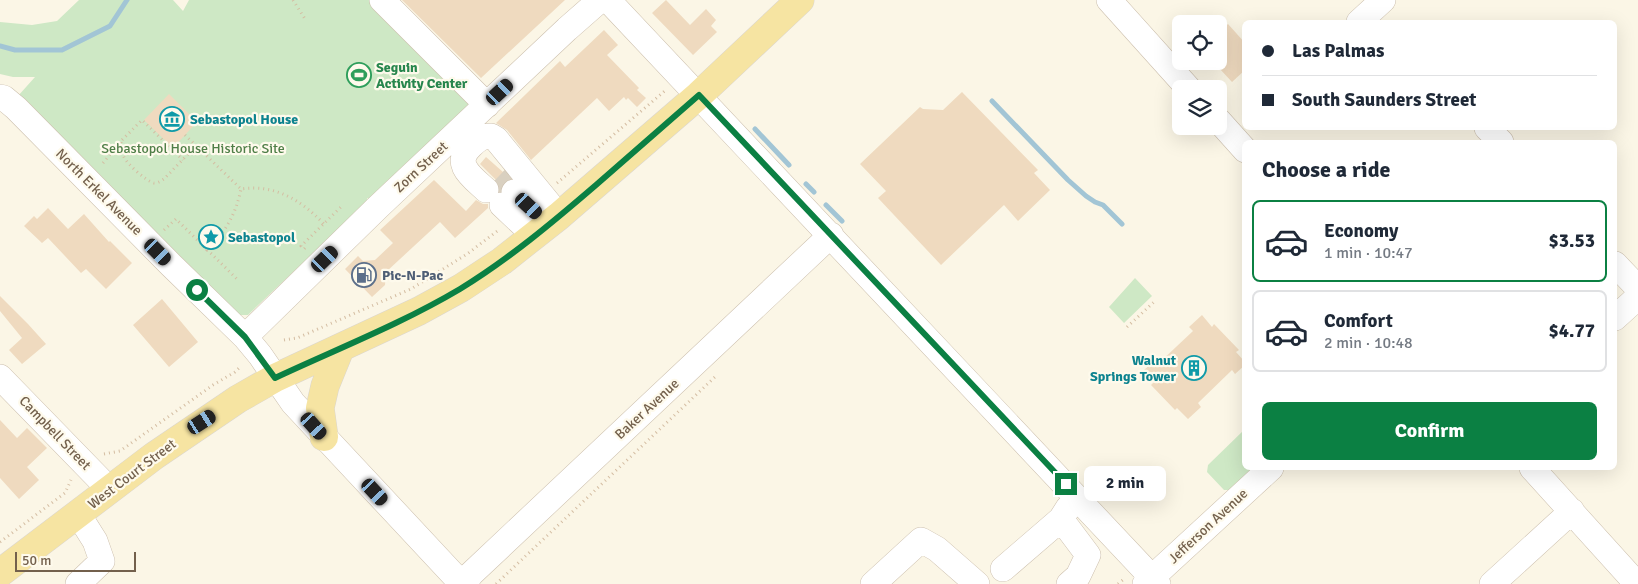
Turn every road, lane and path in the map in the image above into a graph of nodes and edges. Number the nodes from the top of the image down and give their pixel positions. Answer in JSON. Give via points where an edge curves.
{"nodes":[{"id":1,"x":293,"y":0,"type":"edge"},
{"id":2,"x":382,"y":0,"type":"edge"},
{"id":3,"x":600,"y":0,"type":"edge"},
{"id":4,"x":608,"y":0,"type":"edge"},
{"id":5,"x":800,"y":0,"type":"edge"},
{"id":6,"x":1110,"y":1,"type":"edge"},
{"id":7,"x":305,"y":19,"type":"dead end"},
{"id":8,"x":1181,"y":80,"type":"edge"},
{"id":9,"x":668,"y":84,"type":"dead end"},
{"id":10,"x":699,"y":95,"type":"junction"},
{"id":11,"x":0,"y":97,"type":"edge"},
{"id":12,"x":486,"y":105,"type":"junction"},
{"id":13,"x":1488,"y":130,"type":"edge"},
{"id":14,"x":185,"y":135,"type":"dead end"},
{"id":15,"x":1499,"y":140,"type":"edge"},
{"id":16,"x":121,"y":141,"type":"junction"},
{"id":17,"x":195,"y":145,"type":"junction"},
{"id":18,"x":183,"y":160,"type":"junction"},
{"id":19,"x":103,"y":163,"type":"dead end"},
{"id":20,"x":241,"y":189,"type":"junction"},
{"id":21,"x":503,"y":196,"type":"junction"},
{"id":22,"x":542,"y":196,"type":"junction"},
{"id":23,"x":343,"y":205,"type":"dead end"},
{"id":24,"x":324,"y":224,"type":"junction"},
{"id":25,"x":548,"y":226,"type":"junction"},
{"id":26,"x":164,"y":230,"type":"dead end"},
{"id":27,"x":831,"y":235,"type":"junction"},
{"id":28,"x":309,"y":244,"type":"dead end"},
{"id":29,"x":206,"y":250,"type":"junction"},
{"id":30,"x":1617,"y":266,"type":"edge"},
{"id":31,"x":237,"y":279,"type":"dead end"},
{"id":32,"x":1638,"y":288,"type":"edge"},
{"id":33,"x":1638,"y":297,"type":"edge"},
{"id":34,"x":1154,"y":302,"type":"dead end"},
{"id":35,"x":1617,"y":316,"type":"edge"},
{"id":36,"x":1127,"y":328,"type":"dead end"},
{"id":37,"x":245,"y":337,"type":"junction"},
{"id":38,"x":284,"y":340,"type":"dead end"},
{"id":39,"x":340,"y":349,"type":"junction"},
{"id":40,"x":239,"y":368,"type":"dead end"},
{"id":41,"x":716,"y":376,"type":"dead end"},
{"id":42,"x":0,"y":377,"type":"edge"},
{"id":43,"x":275,"y":378,"type":"junction"},
{"id":44,"x":324,"y":437,"type":"junction"},
{"id":45,"x":104,"y":454,"type":"dead end"},
{"id":46,"x":1269,"y":470,"type":"edge"},
{"id":47,"x":1534,"y":470,"type":"edge"},
{"id":48,"x":71,"y":480,"type":"dead end"},
{"id":49,"x":110,"y":490,"type":"junction"},
{"id":50,"x":1078,"y":498,"type":"junction"},
{"id":51,"x":1572,"y":511,"type":"junction"},
{"id":52,"x":78,"y":514,"type":"junction"},
{"id":53,"x":1060,"y":518,"type":"junction"},
{"id":54,"x":0,"y":542,"type":"edge"},
{"id":55,"x":1003,"y":569,"type":"dead end"},
{"id":56,"x":0,"y":573,"type":"edge"},
{"id":57,"x":1634,"y":573,"type":"edge"},
{"id":58,"x":1152,"y":582,"type":"edge"},
{"id":59,"x":78,"y":584,"type":"edge"},
{"id":60,"x":463,"y":584,"type":"edge"},
{"id":61,"x":496,"y":584,"type":"edge"},
{"id":62,"x":873,"y":584,"type":"edge"},
{"id":63,"x":977,"y":584,"type":"edge"},
{"id":64,"x":1069,"y":584,"type":"edge"},
{"id":65,"x":1492,"y":584,"type":"edge"}],
"edges":[{"from":1,"to":7,"type":"path"},
{"from":2,"to":12,"type":"street"},
{"from":3,"to":12,"type":"street","name":"Zorn Street"},
{"from":4,"to":10,"type":"street"},
{"from":5,"to":10,"type":"main road","name":"West Court Street"},
{"from":6,"to":8,"type":"street"},
{"from":9,"to":22,"type":"path","via":[[667,89]]},
{"from":10,"to":25,"type":"main road","name":"West Court Street"},
{"from":10,"to":27,"type":"street"},
{"from":11,"to":37,"type":"street","name":"North Erkel Avenue","via":[[20,112]]},
{"from":12,"to":37,"type":"street","name":"Zorn Street"},
{"from":13,"to":15,"type":"street"},
{"from":14,"to":17,"type":"path"},
{"from":16,"to":18,"type":"path","via":[[142,120]]},
{"from":16,"to":18,"type":"path","via":[[128,164],[155,183],[164,179]]},
{"from":16,"to":19,"type":"path"},
{"from":17,"to":18,"type":"path"},
{"from":17,"to":20,"type":"path"},
{"from":20,"to":24,"type":"path","via":[[259,188],[284,194],[304,204]]},
{"from":20,"to":29,"type":"path","via":[[231,220]]},
{"from":21,"to":22,"type":"street","via":[[464,167],[464,156],[480,138],[491,136],[496,139]]},
{"from":21,"to":25,"type":"street"},
{"from":21,"to":38,"type":"path","via":[[467,254],[411,289],[297,338]]},
{"from":22,"to":25,"type":"street"},
{"from":23,"to":24,"type":"path"},
{"from":24,"to":28,"type":"path","via":[[301,246],[304,249]]},
{"from":25,"to":39,"type":"main road","name":"West Court Street","via":[[461,288]]},
{"from":26,"to":29,"type":"path","via":[[176,219]]},
{"from":27,"to":50,"type":"street"},
{"from":27,"to":60,"type":"street","name":"Baker Avenue"},
{"from":29,"to":31,"type":"path"},
{"from":30,"to":32,"type":"street"},
{"from":33,"to":35,"type":"street"},
{"from":34,"to":36,"type":"path"},
{"from":37,"to":43,"type":"street","name":"North Erkel Avenue"},
{"from":39,"to":43,"type":"main road","name":"West Court Street"},
{"from":39,"to":44,"type":"main road","via":[[320,408]]},
{"from":40,"to":45,"type":"path","via":[[120,451]]},
{"from":41,"to":61,"type":"path"},
{"from":42,"to":49,"type":"street","name":"Campbell Street"},
{"from":43,"to":44,"type":"street","name":"North Erkel Avenue"},
{"from":43,"to":49,"type":"main road","name":"West Court Street","via":[[202,422]]},
{"from":44,"to":60,"type":"street","name":"North Erkel Avenue"},
{"from":46,"to":58,"type":"street","name":"Jefferson Avenue"},
{"from":47,"to":51,"type":"street"},
{"from":48,"to":54,"type":"path","via":[[65,493]]},
{"from":49,"to":52,"type":"main road","name":"West Court Street"},
{"from":50,"to":53,"type":"street"},
{"from":50,"to":58,"type":"street"},
{"from":51,"to":57,"type":"street"},
{"from":51,"to":65,"type":"street"},
{"from":52,"to":56,"type":"main road","name":"West Court Street"},
{"from":52,"to":59,"type":"street","via":[[96,540],[102,561]]},
{"from":53,"to":55,"type":"street"},
{"from":53,"to":64,"type":"street","via":[[1088,556],[1078,576]]},
{"from":62,"to":63,"type":"street","via":[[921,540],[938,549]]}]}
